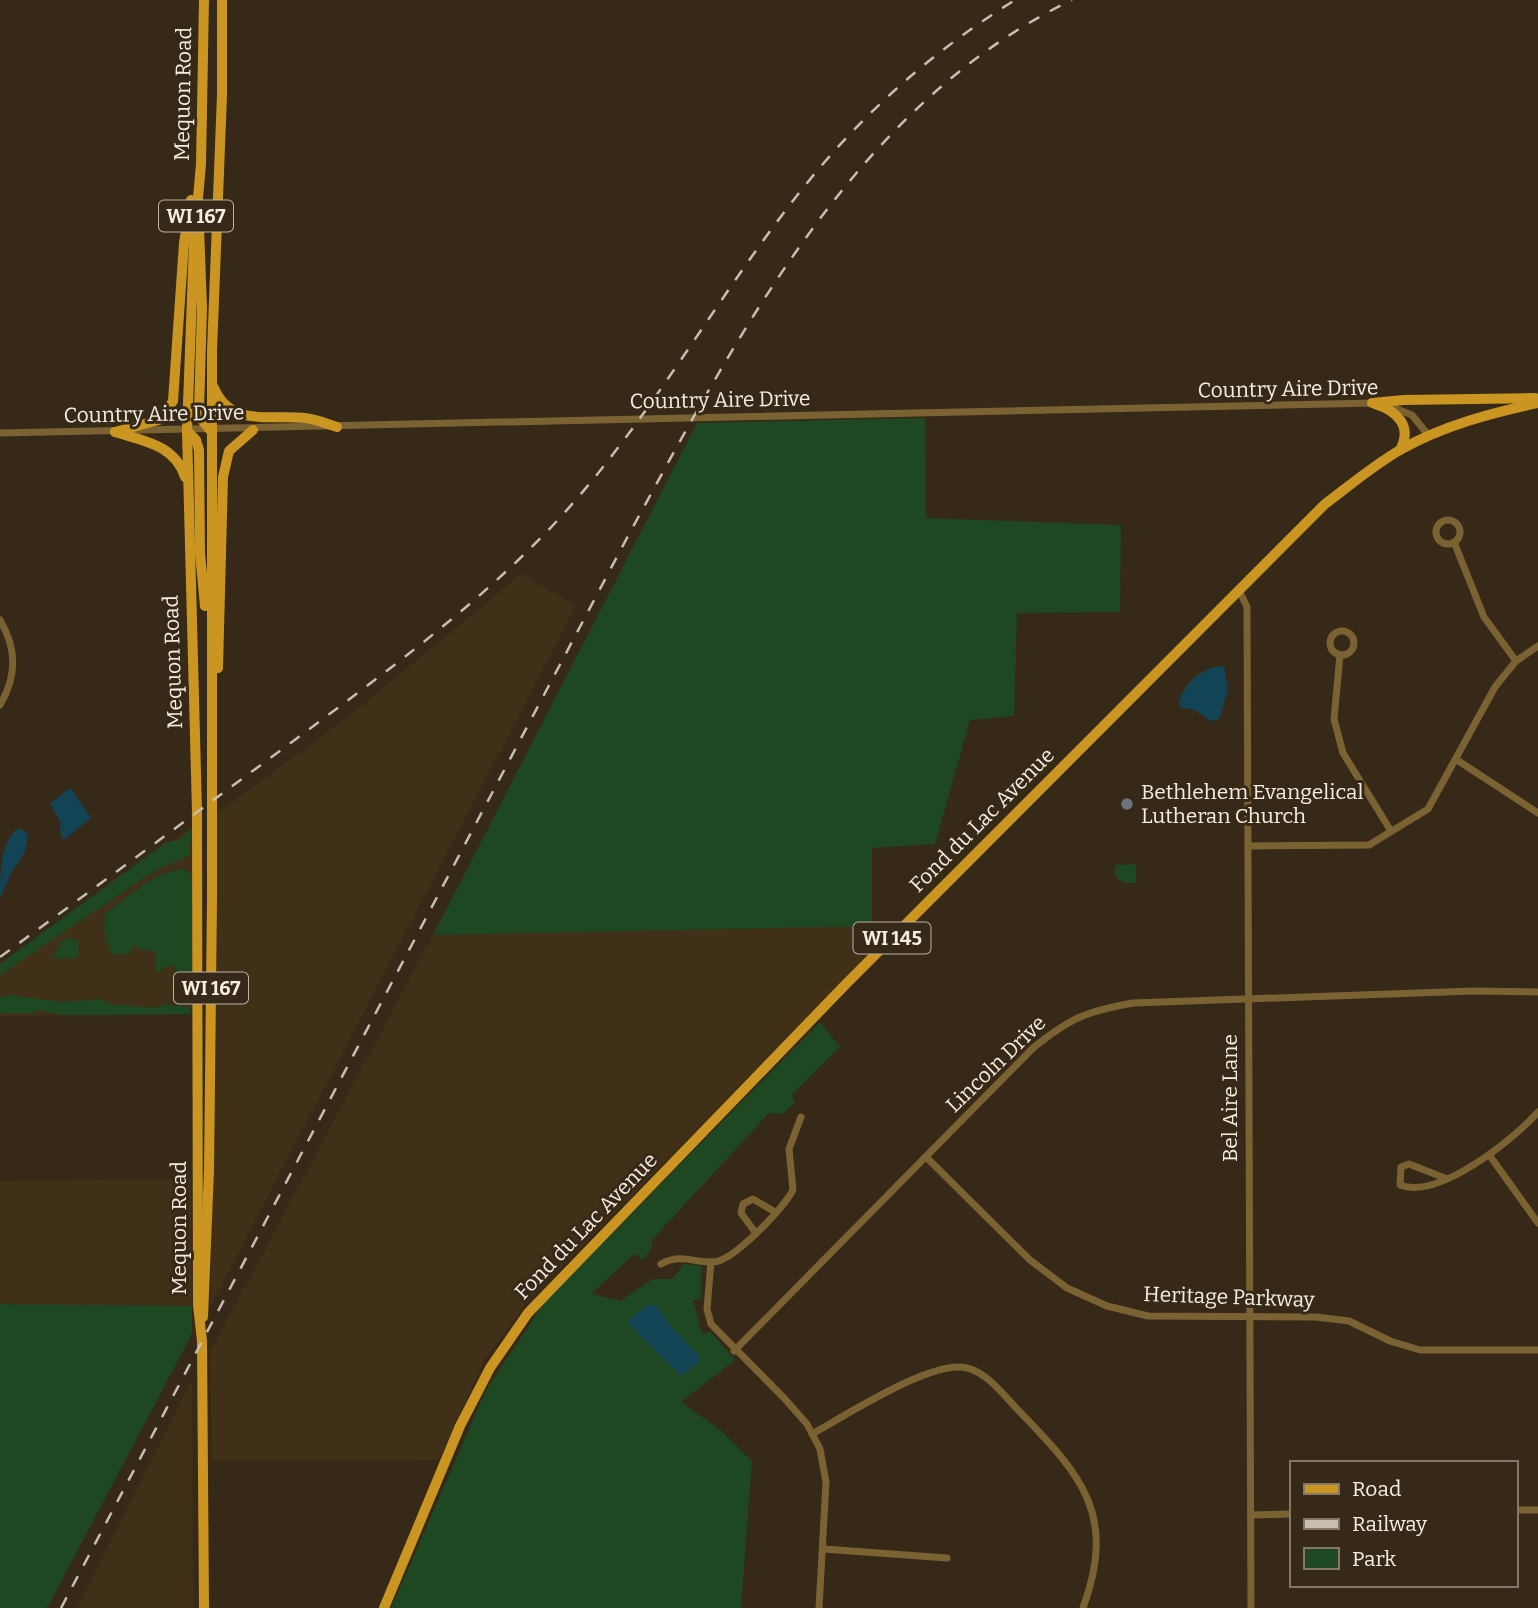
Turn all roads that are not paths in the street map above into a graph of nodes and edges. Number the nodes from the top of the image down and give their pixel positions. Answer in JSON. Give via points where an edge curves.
{"nodes":[{"id":1,"x":204,"y":0,"type":"edge"},
{"id":2,"x":222,"y":0,"type":"edge"},
{"id":3,"x":201,"y":171,"type":"junction"},
{"id":4,"x":196,"y":211,"type":"junction"},
{"id":5,"x":212,"y":384,"type":"junction"},
{"id":6,"x":1538,"y":400,"type":"edge"},
{"id":7,"x":1372,"y":403,"type":"junction"},
{"id":8,"x":337,"y":427,"type":"junction"},
{"id":9,"x":253,"y":430,"type":"junction"},
{"id":10,"x":187,"y":431,"type":"junction"},
{"id":11,"x":211,"y":431,"type":"junction"},
{"id":12,"x":115,"y":432,"type":"junction"},
{"id":13,"x":0,"y":433,"type":"edge"},
{"id":14,"x":1429,"y":436,"type":"junction"},
{"id":15,"x":1400,"y":450,"type":"junction"},
{"id":16,"x":189,"y":489,"type":"junction"},
{"id":17,"x":1454,"y":542,"type":"dead end"},
{"id":18,"x":1239,"y":590,"type":"junction"},
{"id":19,"x":0,"y":620,"type":"edge"},
{"id":20,"x":1538,"y":646,"type":"edge"},
{"id":21,"x":212,"y":654,"type":"junction"},
{"id":22,"x":1340,"y":654,"type":"dead end"},
{"id":23,"x":1516,"y":661,"type":"junction"},
{"id":24,"x":212,"y":687,"type":"junction"},
{"id":25,"x":0,"y":705,"type":"edge"},
{"id":26,"x":1457,"y":760,"type":"junction"},
{"id":27,"x":1538,"y":813,"type":"edge"},
{"id":28,"x":1391,"y":831,"type":"junction"},
{"id":29,"x":1248,"y":846,"type":"junction"},
{"id":30,"x":1538,"y":992,"type":"edge"},
{"id":31,"x":1246,"y":999,"type":"junction"},
{"id":32,"x":1538,"y":1112,"type":"edge"},
{"id":33,"x":801,"y":1117,"type":"dead end"},
{"id":34,"x":1490,"y":1156,"type":"junction"},
{"id":35,"x":926,"y":1157,"type":"junction"},
{"id":36,"x":1445,"y":1178,"type":"junction"},
{"id":37,"x":775,"y":1212,"type":"junction"},
{"id":38,"x":1538,"y":1223,"type":"edge"},
{"id":39,"x":755,"y":1232,"type":"junction"},
{"id":40,"x":711,"y":1262,"type":"junction"},
{"id":41,"x":661,"y":1264,"type":"dead end"},
{"id":42,"x":1249,"y":1316,"type":"junction"},
{"id":43,"x":201,"y":1323,"type":"junction"},
{"id":44,"x":1538,"y":1350,"type":"edge"},
{"id":45,"x":734,"y":1351,"type":"junction"},
{"id":46,"x":812,"y":1434,"type":"junction"},
{"id":47,"x":1517,"y":1510,"type":"edge"},
{"id":48,"x":1538,"y":1510,"type":"edge"},
{"id":49,"x":1290,"y":1514,"type":"edge"},
{"id":50,"x":1251,"y":1515,"type":"junction"},
{"id":51,"x":824,"y":1549,"type":"junction"},
{"id":52,"x":947,"y":1558,"type":"dead end"},
{"id":53,"x":204,"y":1608,"type":"edge"},
{"id":54,"x":384,"y":1608,"type":"edge"},
{"id":55,"x":819,"y":1608,"type":"edge"},
{"id":56,"x":1083,"y":1608,"type":"edge"},
{"id":57,"x":1251,"y":1608,"type":"edge"}],
"edges":[{"from":1,"to":3,"type":"main road","name":"Mequon Road","number":"WI 167"},
{"from":2,"to":5,"type":"main road","name":"Mequon Road","number":"WI 167"},
{"from":3,"to":4,"type":"main road","name":"Mequon Road","number":"WI 167"},
{"from":3,"to":12,"type":"main road","via":[[192,192],[184,243],[173,401],[162,419]]},
{"from":4,"to":10,"type":"main road","name":"Mequon Road","number":"WI 167"},
{"from":4,"to":11,"type":"main road","via":[[201,241],[199,410]]},
{"from":5,"to":8,"type":"main road","via":[[221,402],[235,413],[306,418]]},
{"from":5,"to":11,"type":"main road","name":"Mequon Road","number":"WI 167"},
{"from":6,"to":7,"type":"main road"},
{"from":6,"to":14,"type":"main road","name":"Fond du Lac Avenue","number":"WI 145"},
{"from":7,"to":8,"type":"street","name":"Country Aire Drive"},
{"from":7,"to":14,"type":"street","name":"Country Aire Drive","via":[[1404,410]]},
{"from":7,"to":15,"type":"main road","via":[[1402,419],[1405,435]]},
{"from":8,"to":9,"type":"street","name":"Country Aire Drive"},
{"from":9,"to":11,"type":"street","name":"Country Aire Drive"},
{"from":9,"to":24,"type":"main road","via":[[236,442],[225,461],[222,620]]},
{"from":10,"to":11,"type":"street","name":"Country Aire Drive"},
{"from":10,"to":12,"type":"street","name":"Country Aire Drive"},
{"from":10,"to":16,"type":"main road","name":"Mequon Road","number":"WI 167"},
{"from":10,"to":21,"type":"main road","via":[[199,450],[200,553]]},
{"from":11,"to":21,"type":"main road","name":"Mequon Road","number":"WI 167"},
{"from":12,"to":13,"type":"street","name":"Country Aire Drive"},
{"from":12,"to":16,"type":"main road","via":[[171,453]]},
{"from":14,"to":15,"type":"main road","name":"Fond du Lac Avenue","number":"WI 145"},
{"from":15,"to":18,"type":"main road","name":"Fond du Lac Avenue","number":"WI 145","via":[[1325,504]]},
{"from":16,"to":43,"type":"main road","name":"Mequon Road","number":"WI 167"},
{"from":17,"to":23,"type":"street","via":[[1484,617]]},
{"from":18,"to":29,"type":"street","name":"Bel Aire Lane","via":[[1247,607]]},
{"from":18,"to":54,"type":"main road","name":"Fond du Lac Avenue","number":"WI 145","via":[[866,964],[528,1313],[490,1367],[460,1426]]},
{"from":19,"to":25,"type":"street","via":[[14,659],[11,686]]},
{"from":20,"to":23,"type":"street"},
{"from":21,"to":24,"type":"main road","name":"Mequon Road","number":"WI 167"},
{"from":22,"to":28,"type":"street","via":[[1334,719],[1343,753]]},
{"from":23,"to":26,"type":"street","via":[[1477,717]]},
{"from":24,"to":43,"type":"main road","name":"Mequon Road","number":"WI 167","via":[[208,1183]]},
{"from":26,"to":27,"type":"street"},
{"from":26,"to":28,"type":"street","via":[[1428,809]]},
{"from":28,"to":29,"type":"street","via":[[1368,845]]},
{"from":29,"to":31,"type":"street","name":"Bel Aire Lane"},
{"from":30,"to":31,"type":"street","name":"Lincoln Drive"},
{"from":31,"to":35,"type":"street","name":"Lincoln Drive","via":[[1133,1003],[1093,1010],[1063,1024],[1033,1048]]},
{"from":31,"to":42,"type":"street","name":"Bel Aire Lane"},
{"from":32,"to":34,"type":"street"},
{"from":33,"to":37,"type":"street","via":[[789,1149],[793,1190]]},
{"from":34,"to":36,"type":"street"},
{"from":34,"to":38,"type":"street"},
{"from":35,"to":42,"type":"street","name":"Heritage Parkway","via":[[1030,1260],[1067,1288],[1107,1306],[1148,1316]]},
{"from":35,"to":45,"type":"street","name":"Lincoln Drive"},
{"from":36,"to":36,"type":"street","via":[[1409,1164],[1401,1167],[1399,1185],[1427,1186]]},
{"from":37,"to":39,"type":"street"},
{"from":37,"to":39,"type":"street","via":[[753,1199],[743,1204],[741,1213]]},
{"from":39,"to":40,"type":"street","via":[[727,1259]]},
{"from":40,"to":41,"type":"street","via":[[676,1257]]},
{"from":40,"to":45,"type":"street","via":[[708,1317]]},
{"from":42,"to":44,"type":"street","name":"Heritage Parkway","via":[[1349,1321],[1420,1350]]},
{"from":42,"to":50,"type":"street","name":"Bel Aire Lane"},
{"from":43,"to":53,"type":"main road","name":"Mequon Road","number":"WI 167"},
{"from":45,"to":46,"type":"street","via":[[784,1398]]},
{"from":46,"to":51,"type":"street","via":[[826,1482]]},
{"from":46,"to":56,"type":"street","via":[[908,1382],[943,1367],[968,1367],[992,1384],[1084,1485],[1095,1526],[1096,1566]]},
{"from":47,"to":48,"type":"street"},
{"from":49,"to":50,"type":"street"},
{"from":50,"to":57,"type":"street","name":"Bel Aire Lane"},
{"from":51,"to":52,"type":"street"},
{"from":51,"to":55,"type":"street"}]}
